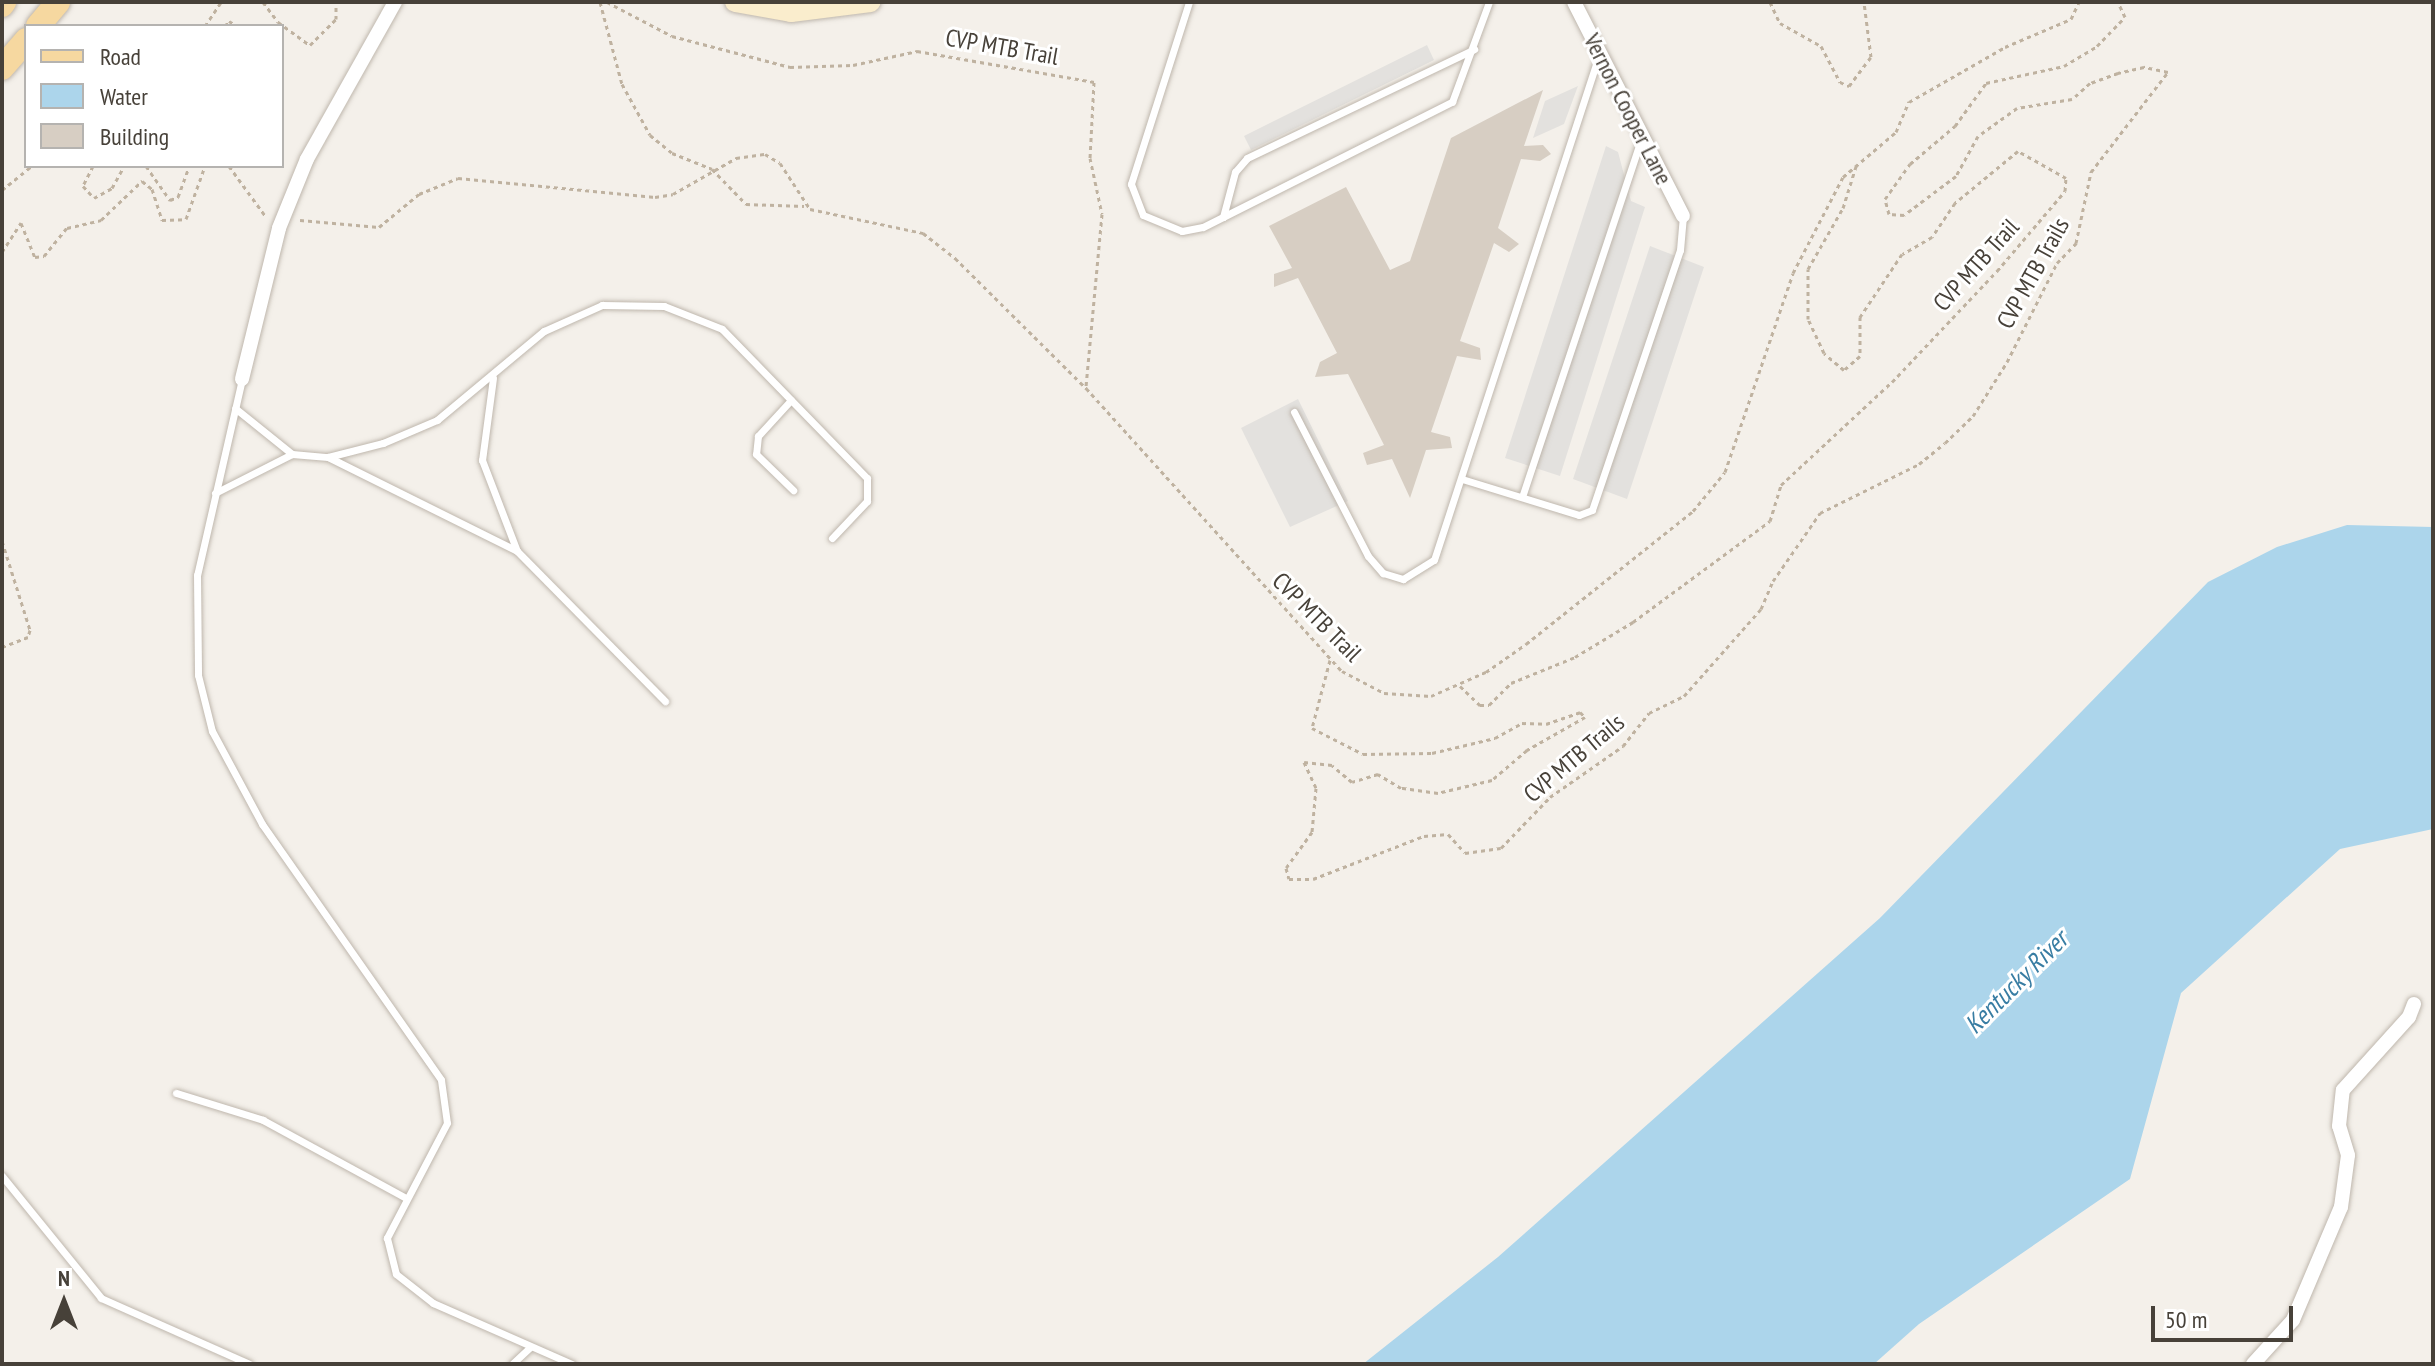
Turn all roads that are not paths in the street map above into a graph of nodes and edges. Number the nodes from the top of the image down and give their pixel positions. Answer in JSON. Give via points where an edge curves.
{"nodes":[{"id":1,"x":58,"y":2,"type":"edge"},
{"id":2,"x":395,"y":2,"type":"edge"},
{"id":3,"x":735,"y":2,"type":"edge"},
{"id":4,"x":870,"y":2,"type":"edge"},
{"id":5,"x":1189,"y":2,"type":"edge"},
{"id":6,"x":1489,"y":2,"type":"edge"},
{"id":7,"x":1574,"y":2,"type":"edge"},
{"id":8,"x":40,"y":24,"type":"edge"},
{"id":9,"x":1474,"y":49,"type":"junction"},
{"id":10,"x":1600,"y":53,"type":"junction"},
{"id":11,"x":1642,"y":135,"type":"junction"},
{"id":12,"x":1683,"y":216,"type":"joint"},
{"id":13,"x":1223,"y":217,"type":"junction"},
{"id":14,"x":493,"y":378,"type":"junction"},
{"id":15,"x":242,"y":379,"type":"joint"},
{"id":16,"x":791,"y":400,"type":"junction"},
{"id":17,"x":235,"y":408,"type":"junction"},
{"id":18,"x":1294,"y":412,"type":"dead end"},
{"id":19,"x":292,"y":454,"type":"junction"},
{"id":20,"x":328,"y":457,"type":"junction"},
{"id":21,"x":1462,"y":479,"type":"junction"},
{"id":22,"x":793,"y":490,"type":"dead end"},
{"id":23,"x":215,"y":493,"type":"junction"},
{"id":24,"x":1522,"y":497,"type":"junction"},
{"id":25,"x":832,"y":538,"type":"dead end"},
{"id":26,"x":517,"y":551,"type":"junction"},
{"id":27,"x":665,"y":701,"type":"dead end"},
{"id":28,"x":2414,"y":1004,"type":"dead end"},
{"id":29,"x":176,"y":1093,"type":"dead end"},
{"id":30,"x":2,"y":1176,"type":"edge"},
{"id":31,"x":406,"y":1198,"type":"junction"},
{"id":32,"x":530,"y":1347,"type":"junction"},
{"id":33,"x":249,"y":1364,"type":"edge"},
{"id":34,"x":512,"y":1364,"type":"edge"},
{"id":35,"x":572,"y":1364,"type":"edge"},
{"id":36,"x":2253,"y":1364,"type":"edge"}],
"edges":[{"from":1,"to":8,"type":"main road"},
{"from":2,"to":15,"type":"street","via":[[307,159],[279,228]]},
{"from":3,"to":4,"type":"street","via":[[791,12]]},
{"from":5,"to":13,"type":"lane","via":[[1131,184],[1143,215],[1160,227],[1182,231]]},
{"from":6,"to":9,"type":"lane"},
{"from":7,"to":10,"type":"street","name":"Vernon Cooper Lane"},
{"from":9,"to":13,"type":"lane","via":[[1452,102]]},
{"from":9,"to":13,"type":"lane","via":[[1247,158],[1235,172]]},
{"from":10,"to":11,"type":"street","name":"Vernon Cooper Lane"},
{"from":10,"to":21,"type":"lane"},
{"from":11,"to":12,"type":"street","name":"Vernon Cooper Lane"},
{"from":11,"to":24,"type":"lane"},
{"from":12,"to":24,"type":"lane","via":[[1680,250],[1592,510],[1579,515]]},
{"from":14,"to":16,"type":"lane","via":[[544,331],[602,305],[664,306],[722,329]]},
{"from":14,"to":20,"type":"lane","via":[[437,420],[383,443]]},
{"from":14,"to":26,"type":"lane","via":[[482,460]]},
{"from":15,"to":17,"type":"lane"},
{"from":16,"to":22,"type":"lane","via":[[758,436],[756,454]]},
{"from":16,"to":25,"type":"lane","via":[[867,478],[867,501]]},
{"from":17,"to":19,"type":"lane"},
{"from":17,"to":23,"type":"lane"},
{"from":18,"to":21,"type":"lane","via":[[1368,556],[1383,573],[1403,579],[1434,560]]},
{"from":19,"to":20,"type":"lane"},
{"from":19,"to":23,"type":"lane"},
{"from":20,"to":26,"type":"lane"},
{"from":21,"to":24,"type":"lane"},
{"from":23,"to":31,"type":"lane","via":[[197,575],[194,627],[209,717],[234,778],[262,824],[441,1080],[447,1123]]},
{"from":26,"to":27,"type":"lane"},
{"from":28,"to":36,"type":"street","via":[[2409,1017],[2343,1090],[2338,1116],[2348,1155],[2341,1207],[2293,1320]]},
{"from":29,"to":31,"type":"lane","via":[[255,1116]]},
{"from":30,"to":33,"type":"lane","via":[[101,1298]]},
{"from":31,"to":32,"type":"lane","via":[[387,1238],[396,1274],[433,1303]]},
{"from":32,"to":34,"type":"lane"},
{"from":32,"to":35,"type":"lane"}]}
